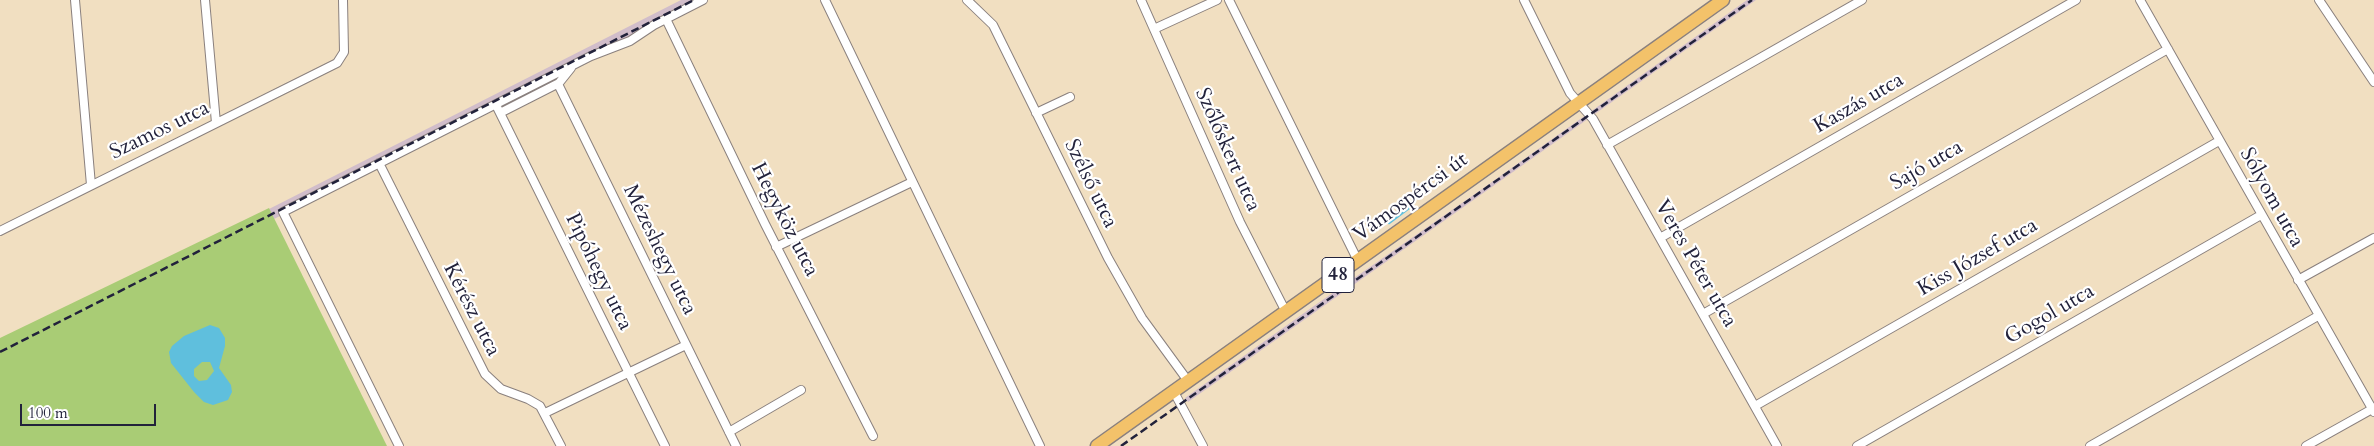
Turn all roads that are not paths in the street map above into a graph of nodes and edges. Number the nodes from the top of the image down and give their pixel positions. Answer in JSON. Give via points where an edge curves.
{"nodes":[{"id":1,"x":75,"y":0,"type":"edge"},
{"id":2,"x":205,"y":0,"type":"edge"},
{"id":3,"x":343,"y":0,"type":"edge"},
{"id":4,"x":703,"y":0,"type":"edge"},
{"id":5,"x":825,"y":0,"type":"edge"},
{"id":6,"x":968,"y":0,"type":"edge"},
{"id":7,"x":1141,"y":0,"type":"edge"},
{"id":8,"x":1217,"y":0,"type":"edge"},
{"id":9,"x":1229,"y":0,"type":"edge"},
{"id":10,"x":1524,"y":0,"type":"edge"},
{"id":11,"x":1862,"y":0,"type":"edge"},
{"id":12,"x":2076,"y":0,"type":"edge"},
{"id":13,"x":2140,"y":0,"type":"edge"},
{"id":14,"x":2319,"y":0,"type":"edge"},
{"id":15,"x":1714,"y":2,"type":"edge"},
{"id":16,"x":666,"y":19,"type":"junction"},
{"id":17,"x":1154,"y":29,"type":"junction"},
{"id":18,"x":2168,"y":49,"type":"junction"},
{"id":19,"x":572,"y":66,"type":"junction"},
{"id":20,"x":2374,"y":82,"type":"edge"},
{"id":21,"x":558,"y":84,"type":"junction"},
{"id":22,"x":1070,"y":97,"type":"dead end"},
{"id":23,"x":1579,"y":102,"type":"junction"},
{"id":24,"x":496,"y":105,"type":"junction"},
{"id":25,"x":1036,"y":113,"type":"junction"},
{"id":26,"x":500,"y":114,"type":"junction"},
{"id":27,"x":216,"y":123,"type":"junction"},
{"id":28,"x":2219,"y":141,"type":"junction"},
{"id":29,"x":1607,"y":145,"type":"junction"},
{"id":30,"x":379,"y":163,"type":"junction"},
{"id":31,"x":912,"y":182,"type":"junction"},
{"id":32,"x":91,"y":185,"type":"junction"},
{"id":33,"x":2261,"y":215,"type":"junction"},
{"id":34,"x":0,"y":231,"type":"edge"},
{"id":35,"x":1660,"y":238,"type":"junction"},
{"id":36,"x":2374,"y":238,"type":"edge"},
{"id":37,"x":776,"y":247,"type":"junction"},
{"id":38,"x":1358,"y":261,"type":"junction"},
{"id":39,"x":2298,"y":280,"type":"junction"},
{"id":40,"x":1286,"y":312,"type":"junction"},
{"id":41,"x":1703,"y":314,"type":"junction"},
{"id":42,"x":2318,"y":316,"type":"junction"},
{"id":43,"x":686,"y":345,"type":"junction"},
{"id":44,"x":629,"y":374,"type":"junction"},
{"id":45,"x":1188,"y":381,"type":"junction"},
{"id":46,"x":801,"y":390,"type":"dead end"},
{"id":47,"x":1174,"y":392,"type":"junction"},
{"id":48,"x":1755,"y":406,"type":"junction"},
{"id":49,"x":2373,"y":410,"type":"edge"},
{"id":50,"x":545,"y":414,"type":"junction"},
{"id":51,"x":729,"y":432,"type":"junction"},
{"id":52,"x":873,"y":436,"type":"dead end"},
{"id":53,"x":399,"y":446,"type":"edge"},
{"id":54,"x":561,"y":446,"type":"edge"},
{"id":55,"x":665,"y":446,"type":"edge"},
{"id":56,"x":736,"y":446,"type":"edge"},
{"id":57,"x":1040,"y":446,"type":"edge"},
{"id":58,"x":1097,"y":446,"type":"edge"},
{"id":59,"x":1203,"y":446,"type":"edge"},
{"id":60,"x":1777,"y":446,"type":"edge"},
{"id":61,"x":1857,"y":446,"type":"edge"},
{"id":62,"x":2090,"y":446,"type":"edge"},
{"id":63,"x":2306,"y":446,"type":"edge"}],
"edges":[{"from":1,"to":32,"type":"street"},
{"from":2,"to":27,"type":"street"},
{"from":3,"to":27,"type":"street","name":"Szamos utca","via":[[344,52],[336,62]]},
{"from":4,"to":16,"type":"street"},
{"from":5,"to":31,"type":"street"},
{"from":6,"to":25,"type":"street","name":"Szélső utca","via":[[994,26]]},
{"from":7,"to":17,"type":"street","name":"Szőlőskert utca"},
{"from":8,"to":17,"type":"street"},
{"from":9,"to":38,"type":"street"},
{"from":10,"to":23,"type":"street","name":"Veres Péter utca","via":[[1568,90]]},
{"from":11,"to":29,"type":"street"},
{"from":12,"to":35,"type":"street","name":"Kaszás utca"},
{"from":13,"to":18,"type":"street","name":"Sólyom utca"},
{"from":14,"to":20,"type":"street"},
{"from":15,"to":23,"type":"main road","name":"Vámospércsi út","number":"48"},
{"from":16,"to":19,"type":"street","via":[[630,41]]},
{"from":16,"to":37,"type":"street","name":"Hegyköz utca"},
{"from":17,"to":40,"type":"street","name":"Szőlőskert utca","via":[[1240,222]]},
{"from":18,"to":28,"type":"street","name":"Sólyom utca"},
{"from":18,"to":41,"type":"street","name":"Sajó utca"},
{"from":19,"to":21,"type":"street"},
{"from":19,"to":24,"type":"street"},
{"from":21,"to":26,"type":"street"},
{"from":21,"to":43,"type":"street","name":"Mézeshegy utca"},
{"from":22,"to":25,"type":"street"},
{"from":23,"to":29,"type":"street","name":"Veres Péter utca"},
{"from":23,"to":38,"type":"main road","name":"Vámospércsi út","number":"48"},
{"from":24,"to":26,"type":"street","name":"Pipóhegy utca"},
{"from":24,"to":30,"type":"street"},
{"from":25,"to":45,"type":"street","name":"Szélső utca","via":[[1086,217],[1138,311]]},
{"from":26,"to":44,"type":"street","name":"Pipóhegy utca"},
{"from":27,"to":32,"type":"street","name":"Szamos utca"},
{"from":28,"to":33,"type":"street","name":"Sólyom utca"},
{"from":28,"to":48,"type":"street","name":"Kiss József utca"},
{"from":29,"to":35,"type":"street","name":"Veres Péter utca"},
{"from":30,"to":50,"type":"street","name":"Kérész utca","via":[[485,374],[501,388],[540,406]]},
{"from":30,"to":53,"type":"street","via":[[283,212]]},
{"from":31,"to":37,"type":"street"},
{"from":31,"to":57,"type":"street"},
{"from":32,"to":34,"type":"street","name":"Szamos utca"},
{"from":33,"to":39,"type":"street","name":"Sólyom utca"},
{"from":33,"to":61,"type":"street","name":"Gogol utca"},
{"from":35,"to":41,"type":"street","name":"Veres Péter utca"},
{"from":36,"to":39,"type":"street"},
{"from":37,"to":52,"type":"street","name":"Hegyköz utca"},
{"from":38,"to":40,"type":"main road","name":"Vámospércsi út","number":"48"},
{"from":39,"to":42,"type":"street","name":"Sólyom utca"},
{"from":40,"to":45,"type":"main road","name":"Vámospércsi út","number":"48"},
{"from":41,"to":48,"type":"street","name":"Veres Péter utca"},
{"from":42,"to":49,"type":"street","name":"Sólyom utca"},
{"from":42,"to":62,"type":"street"},
{"from":43,"to":44,"type":"street"},
{"from":43,"to":51,"type":"street","name":"Mézeshegy utca"},
{"from":44,"to":50,"type":"street"},
{"from":44,"to":55,"type":"street","name":"Pipóhegy utca"},
{"from":45,"to":47,"type":"main road","name":"Vámospércsi út","number":"48"},
{"from":46,"to":51,"type":"street"},
{"from":47,"to":58,"type":"main road","name":"Vámospércsi út","number":"48"},
{"from":47,"to":59,"type":"street"},
{"from":48,"to":60,"type":"street","name":"Veres Péter utca"},
{"from":49,"to":63,"type":"street"},
{"from":50,"to":54,"type":"street","name":"Kérész utca"},
{"from":51,"to":56,"type":"street","name":"Mézeshegy utca"}]}
